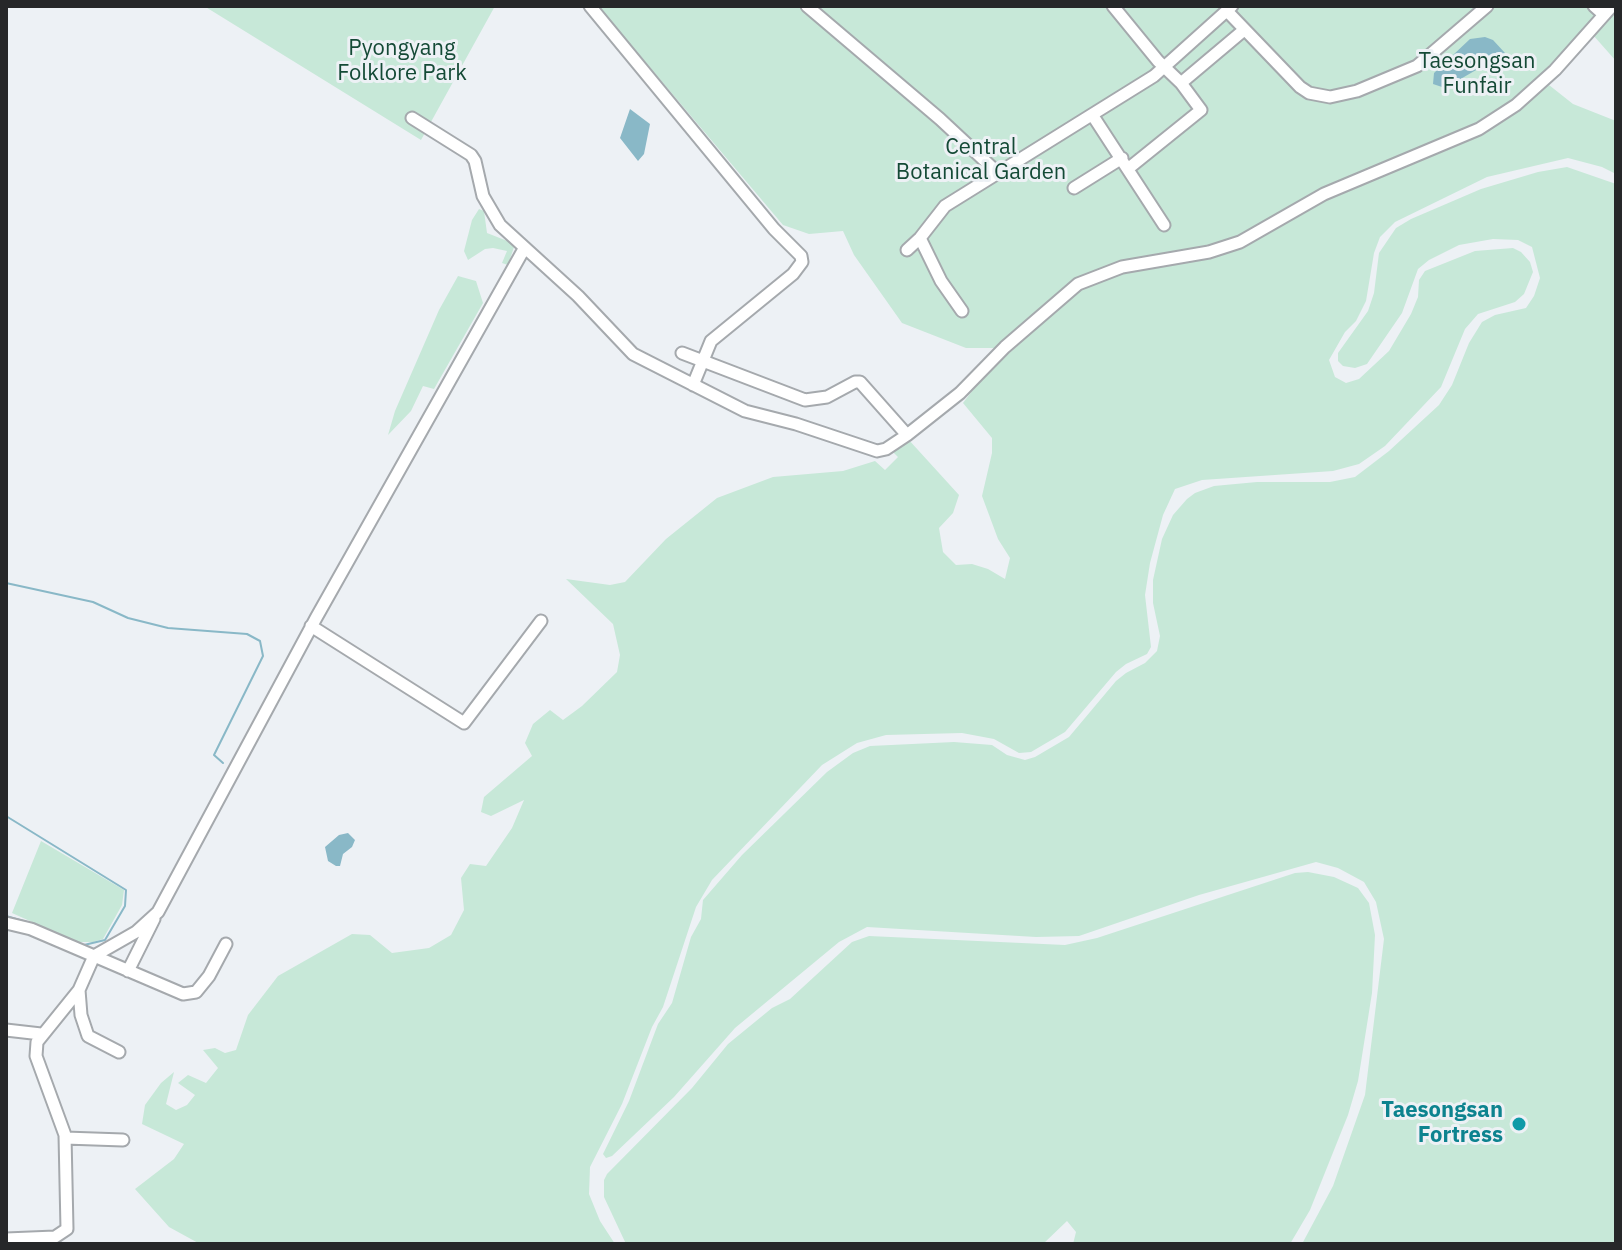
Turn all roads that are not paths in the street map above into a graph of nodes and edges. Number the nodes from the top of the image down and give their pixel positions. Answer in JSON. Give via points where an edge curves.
{"nodes":[{"id":1,"x":590,"y":6,"type":"edge"},
{"id":2,"x":807,"y":6,"type":"edge"},
{"id":3,"x":1113,"y":6,"type":"edge"},
{"id":4,"x":1487,"y":6,"type":"edge"},
{"id":5,"x":1594,"y":6,"type":"edge"},
{"id":6,"x":1229,"y":9,"type":"edge"},
{"id":7,"x":1608,"y":10,"type":"edge"},
{"id":8,"x":1244,"y":30,"type":"junction"},
{"id":9,"x":1165,"y":67,"type":"junction"},
{"id":10,"x":1181,"y":83,"type":"junction"},
{"id":11,"x":1093,"y":116,"type":"junction"},
{"id":12,"x":412,"y":118,"type":"dead end"},
{"id":13,"x":1125,"y":163,"type":"junction"},
{"id":14,"x":999,"y":174,"type":"junction"},
{"id":15,"x":1074,"y":188,"type":"dead end"},
{"id":16,"x":1164,"y":225,"type":"dead end"},
{"id":17,"x":920,"y":238,"type":"junction"},
{"id":18,"x":524,"y":249,"type":"junction"},
{"id":19,"x":907,"y":250,"type":"dead end"},
{"id":20,"x":962,"y":311,"type":"dead end"},
{"id":21,"x":682,"y":353,"type":"dead end"},
{"id":22,"x":703,"y":361,"type":"junction"},
{"id":23,"x":693,"y":385,"type":"junction"},
{"id":24,"x":907,"y":435,"type":"junction"},
{"id":25,"x":541,"y":621,"type":"dead end"},
{"id":26,"x":311,"y":626,"type":"junction"},
{"id":27,"x":158,"y":912,"type":"junction"},
{"id":28,"x":6,"y":923,"type":"edge"},
{"id":29,"x":226,"y":944,"type":"dead end"},
{"id":30,"x":94,"y":956,"type":"junction"},
{"id":31,"x":128,"y":971,"type":"junction"},
{"id":32,"x":79,"y":990,"type":"junction"},
{"id":33,"x":6,"y":1030,"type":"edge"},
{"id":34,"x":41,"y":1034,"type":"junction"},
{"id":35,"x":119,"y":1052,"type":"dead end"},
{"id":36,"x":65,"y":1138,"type":"junction"},
{"id":37,"x":123,"y":1140,"type":"dead end"},
{"id":38,"x":6,"y":1239,"type":"edge"},
{"id":39,"x":27,"y":1242,"type":"edge"}],
"edges":[{"from":1,"to":22,"type":"street","via":[[801,256],[793,274],[711,341]]},
{"from":2,"to":14,"type":"street"},
{"from":3,"to":9,"type":"street"},
{"from":4,"to":8,"type":"street","via":[[1417,66],[1330,97],[1300,87]]},
{"from":5,"to":7,"type":"street"},
{"from":6,"to":8,"type":"street"},
{"from":6,"to":9,"type":"street"},
{"from":7,"to":24,"type":"street","via":[[1555,70],[1479,129],[1324,194],[1226,248],[1137,264],[1078,284]]},
{"from":8,"to":10,"type":"street"},
{"from":9,"to":10,"type":"street"},
{"from":9,"to":11,"type":"street"},
{"from":10,"to":13,"type":"street","via":[[1201,110]]},
{"from":11,"to":13,"type":"street"},
{"from":11,"to":14,"type":"street"},
{"from":12,"to":18,"type":"street","via":[[471,155],[488,208]]},
{"from":13,"to":15,"type":"street"},
{"from":13,"to":16,"type":"street"},
{"from":14,"to":17,"type":"street","via":[[945,206]]},
{"from":17,"to":19,"type":"street"},
{"from":17,"to":20,"type":"street"},
{"from":18,"to":23,"type":"street","via":[[633,354]]},
{"from":18,"to":26,"type":"street"},
{"from":21,"to":22,"type":"street"},
{"from":22,"to":23,"type":"street"},
{"from":22,"to":24,"type":"street","via":[[805,400],[860,382]]},
{"from":23,"to":24,"type":"street","via":[[745,411],[870,450],[886,449]]},
{"from":25,"to":26,"type":"street","via":[[464,723]]},
{"from":26,"to":27,"type":"street"},
{"from":27,"to":30,"type":"street","via":[[136,932]]},
{"from":27,"to":31,"type":"street"},
{"from":28,"to":30,"type":"street"},
{"from":29,"to":31,"type":"street","via":[[209,976],[191,994]]},
{"from":30,"to":31,"type":"street"},
{"from":30,"to":32,"type":"street"},
{"from":32,"to":34,"type":"street"},
{"from":32,"to":35,"type":"street","via":[[88,1036]]},
{"from":33,"to":34,"type":"street"},
{"from":34,"to":36,"type":"street","via":[[36,1056]]},
{"from":36,"to":37,"type":"street"},
{"from":36,"to":39,"type":"street","via":[[67,1229]]},
{"from":38,"to":39,"type":"street"}]}
